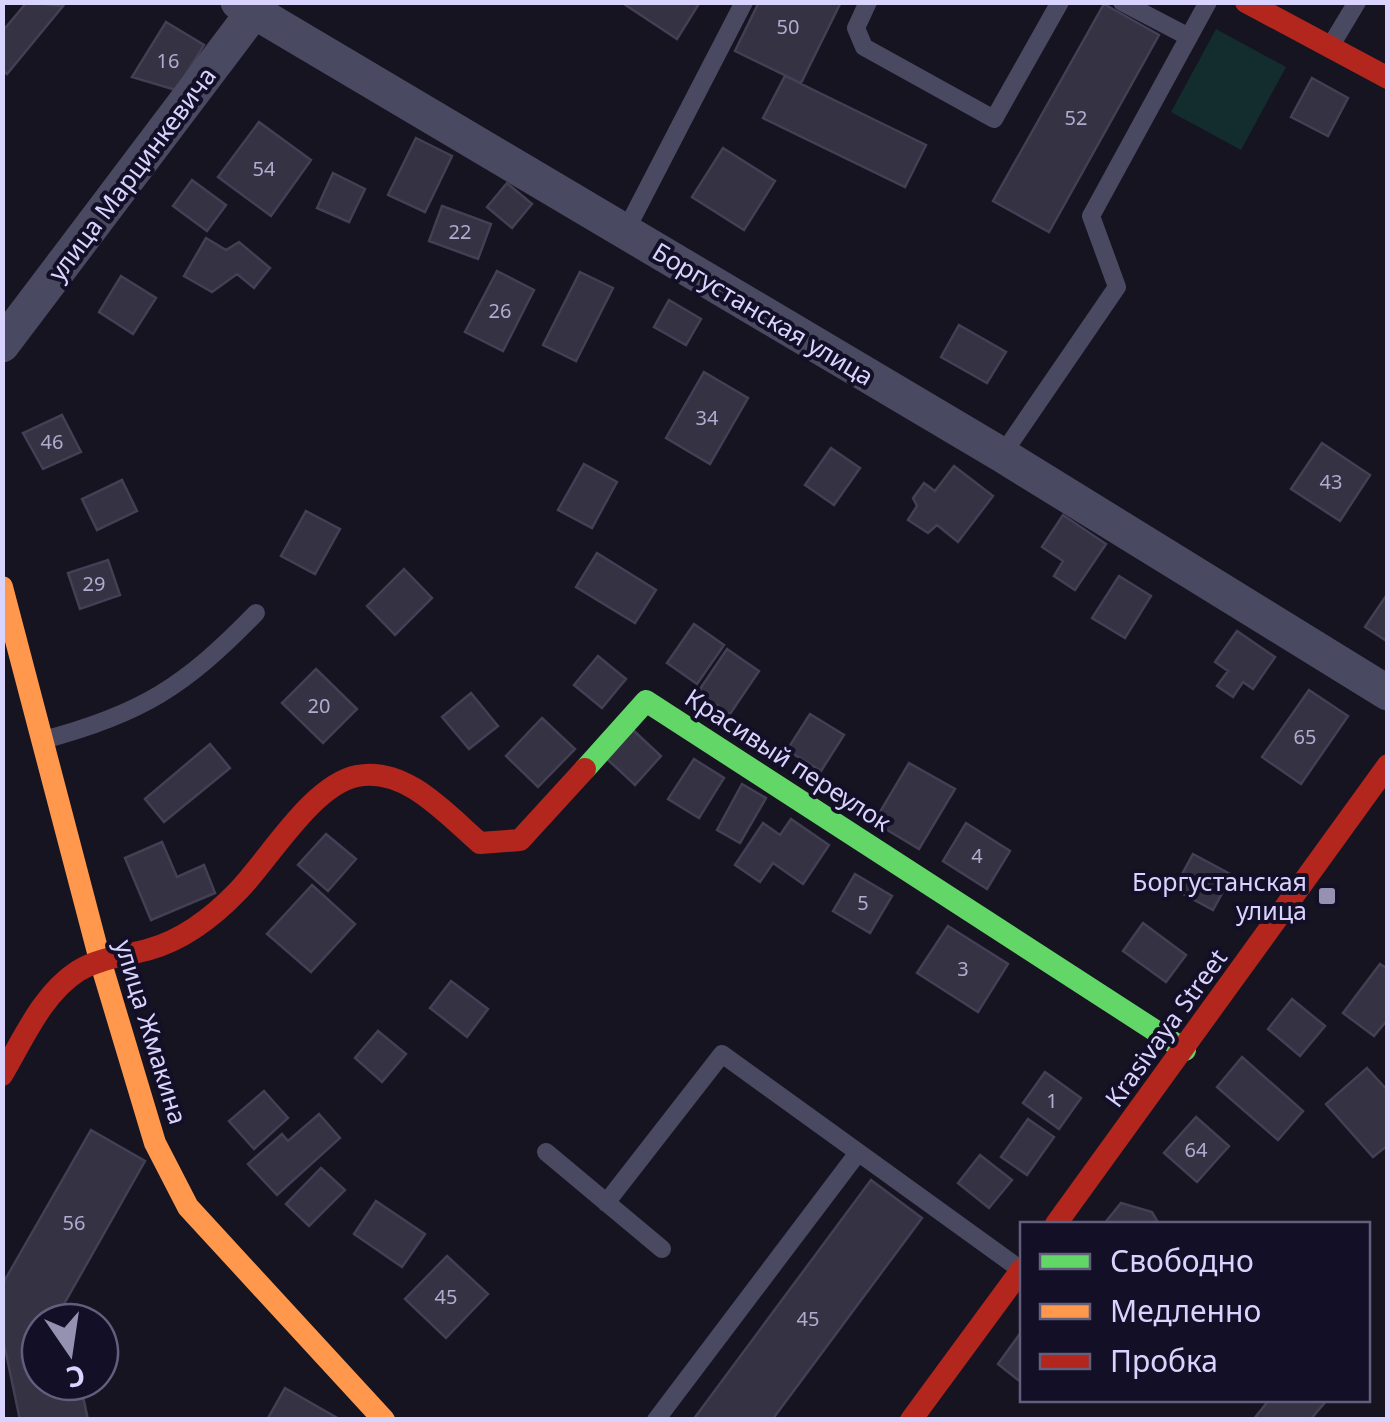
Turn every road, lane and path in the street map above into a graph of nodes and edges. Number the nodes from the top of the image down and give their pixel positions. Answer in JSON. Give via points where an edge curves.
{"nodes":[{"id":1,"x":744,"y":2,"type":"edge"},
{"id":2,"x":868,"y":2,"type":"edge"},
{"id":3,"x":1060,"y":2,"type":"edge"},
{"id":4,"x":1122,"y":2,"type":"edge"},
{"id":5,"x":1208,"y":2,"type":"edge"},
{"id":6,"x":1246,"y":2,"type":"edge"},
{"id":7,"x":1357,"y":2,"type":"edge"},
{"id":8,"x":251,"y":6,"type":"edge"},
{"id":9,"x":1188,"y":37,"type":"junction"},
{"id":10,"x":1330,"y":47,"type":"junction"},
{"id":11,"x":1388,"y":78,"type":"edge"},
{"id":12,"x":625,"y":232,"type":"junction"},
{"id":13,"x":2,"y":345,"type":"edge"},
{"id":14,"x":1002,"y":456,"type":"junction"},
{"id":15,"x":2,"y":586,"type":"edge"},
{"id":16,"x":256,"y":613,"type":"dead end"},
{"id":17,"x":1388,"y":694,"type":"edge"},
{"id":18,"x":43,"y":740,"type":"junction"},
{"id":19,"x":1388,"y":765,"type":"edge"},
{"id":20,"x":100,"y":960,"type":"junction"},
{"id":21,"x":1185,"y":1050,"type":"junction"},
{"id":22,"x":2,"y":1075,"type":"edge"},
{"id":23,"x":546,"y":1152,"type":"dead end"},
{"id":24,"x":857,"y":1154,"type":"junction"},
{"id":25,"x":606,"y":1203,"type":"junction"},
{"id":26,"x":1057,"y":1222,"type":"edge"},
{"id":27,"x":662,"y":1249,"type":"dead end"},
{"id":28,"x":1020,"y":1269,"type":"edge"},
{"id":29,"x":1020,"y":1273,"type":"edge"},
{"id":30,"x":384,"y":1420,"type":"edge"},
{"id":31,"x":656,"y":1420,"type":"edge"},
{"id":32,"x":911,"y":1420,"type":"edge"}],
"edges":[{"from":1,"to":12,"type":"lane"},
{"from":2,"to":3,"type":"lane","via":[[856,28],[864,47],[994,119]]},
{"from":4,"to":9,"type":"lane"},
{"from":5,"to":9,"type":"lane"},
{"from":6,"to":10,"type":"street"},
{"from":7,"to":10,"type":"lane"},
{"from":8,"to":12,"type":"street","name":"Боргустанская улица"},
{"from":8,"to":13,"type":"street","name":"улица Марцинкевича"},
{"from":9,"to":14,"type":"lane","via":[[1090,216],[1116,287]]},
{"from":10,"to":11,"type":"street"},
{"from":12,"to":14,"type":"street","name":"Боргустанская улица"},
{"from":14,"to":17,"type":"street","name":"Боргустанская улица"},
{"from":15,"to":18,"type":"street","name":"улица Жмакина"},
{"from":16,"to":18,"type":"lane","via":[[213,658],[152,704]]},
{"from":18,"to":20,"type":"street","name":"улица Жмакина"},
{"from":19,"to":21,"type":"street","name":"Krasivaya Street"},
{"from":20,"to":21,"type":"street","name":"Красивый переулок","via":[[160,947],[226,906],[342,780],[372,774],[409,784],[480,843],[520,840],[646,701]]},
{"from":20,"to":22,"type":"street","via":[[67,978]]},
{"from":20,"to":30,"type":"street","name":"улица Жмакина","via":[[155,1143],[188,1207]]},
{"from":21,"to":26,"type":"street","name":"Krasivaya Street"},
{"from":23,"to":25,"type":"lane"},
{"from":24,"to":25,"type":"lane","via":[[722,1054]]},
{"from":24,"to":28,"type":"lane"},
{"from":24,"to":31,"type":"lane"},
{"from":25,"to":27,"type":"lane"},
{"from":29,"to":32,"type":"street"}]}
